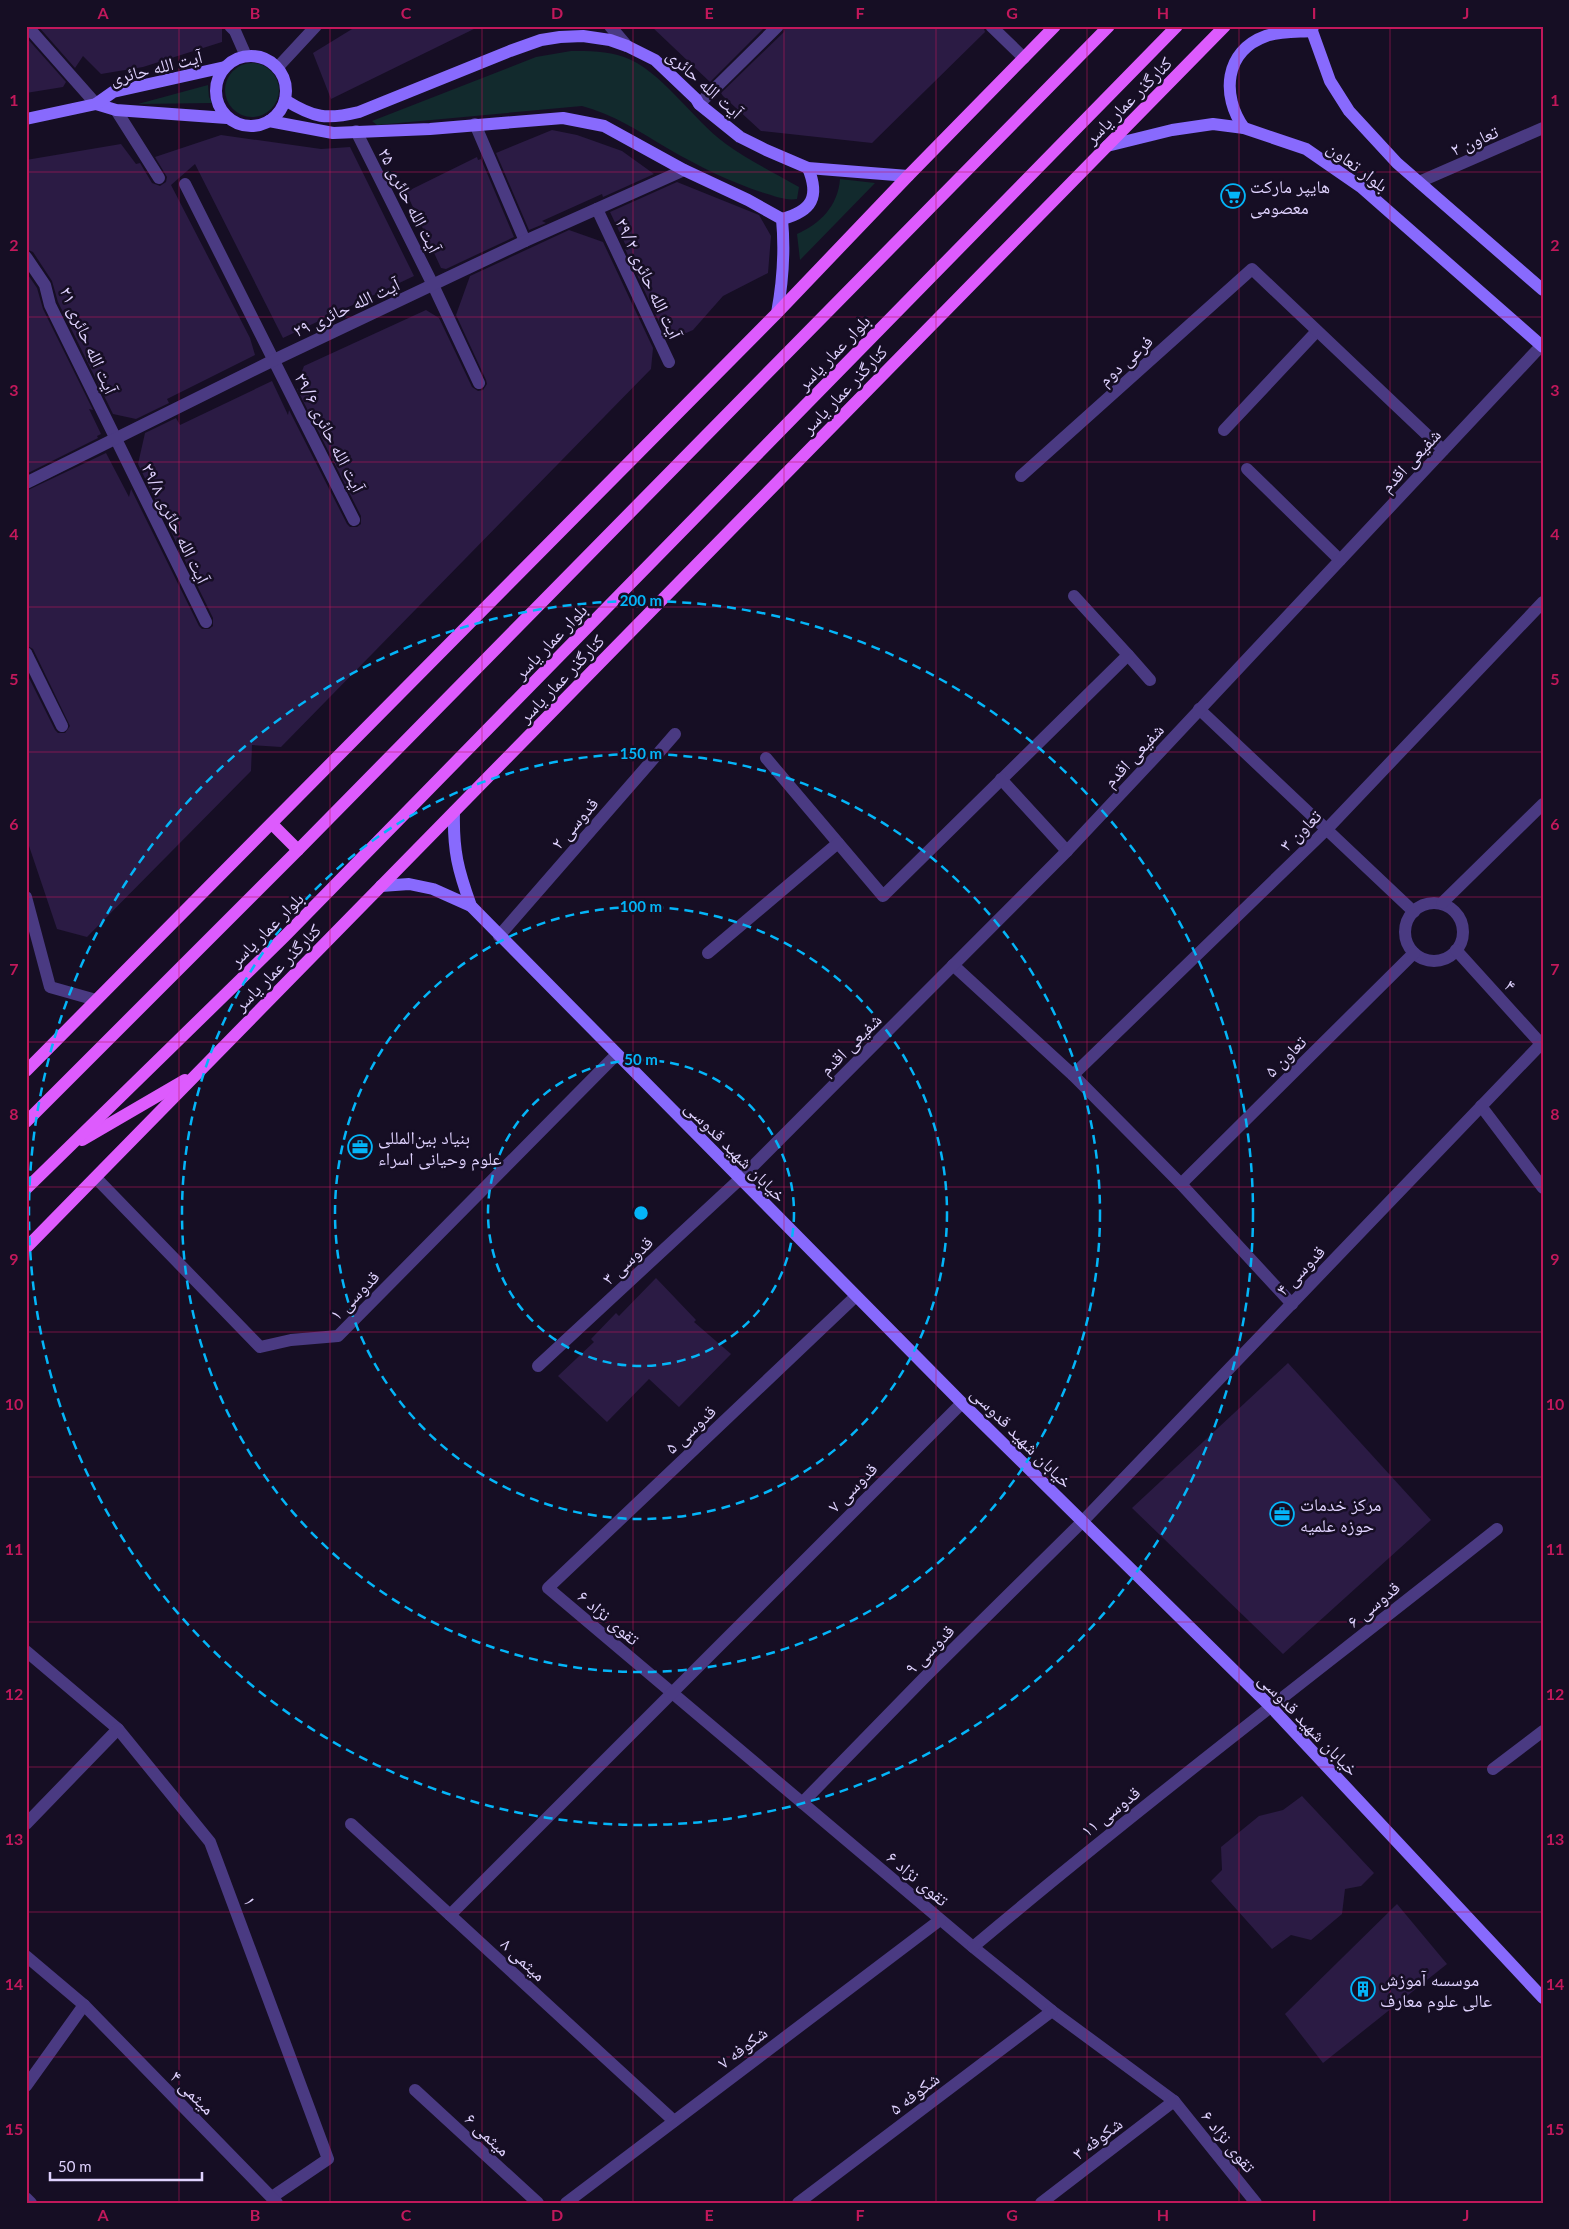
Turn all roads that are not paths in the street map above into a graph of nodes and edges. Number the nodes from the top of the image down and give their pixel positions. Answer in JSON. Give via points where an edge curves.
{"nodes":[{"id":1,"x":27,"y":26,"type":"edge"},
{"id":2,"x":230,"y":26,"type":"edge"},
{"id":3,"x":316,"y":26,"type":"edge"},
{"id":4,"x":610,"y":26,"type":"edge"},
{"id":5,"x":778,"y":26,"type":"edge"},
{"id":6,"x":991,"y":26,"type":"edge"},
{"id":7,"x":1054,"y":26,"type":"edge"},
{"id":8,"x":1109,"y":26,"type":"edge"},
{"id":9,"x":1177,"y":26,"type":"edge"},
{"id":10,"x":1225,"y":26,"type":"edge"},
{"id":11,"x":1312,"y":29,"type":"edge"},
{"id":12,"x":627,"y":46,"type":"junction"},
{"id":13,"x":246,"y":56,"type":"junction"},
{"id":14,"x":1024,"y":58,"type":"junction"},
{"id":15,"x":225,"y":67,"type":"junction"},
{"id":16,"x":277,"y":68,"type":"junction"},
{"id":17,"x":285,"y":100,"type":"junction"},
{"id":18,"x":96,"y":104,"type":"junction"},
{"id":19,"x":699,"y":104,"type":"junction"},
{"id":20,"x":116,"y":110,"type":"junction"},
{"id":21,"x":227,"y":118,"type":"junction"},
{"id":22,"x":26,"y":119,"type":"edge"},
{"id":23,"x":269,"y":122,"type":"junction"},
{"id":24,"x":475,"y":124,"type":"junction"},
{"id":25,"x":1244,"y":128,"type":"junction"},
{"id":26,"x":1543,"y":128,"type":"edge"},
{"id":27,"x":356,"y":132,"type":"junction"},
{"id":28,"x":1107,"y":146,"type":"junction"},
{"id":29,"x":808,"y":168,"type":"junction"},
{"id":30,"x":684,"y":170,"type":"junction"},
{"id":31,"x":908,"y":176,"type":"junction"},
{"id":32,"x":159,"y":178,"type":"dead end"},
{"id":33,"x":1419,"y":182,"type":"junction"},
{"id":34,"x":185,"y":184,"type":"dead end"},
{"id":35,"x":597,"y":209,"type":"junction"},
{"id":36,"x":782,"y":219,"type":"junction"},
{"id":37,"x":525,"y":241,"type":"junction"},
{"id":38,"x":26,"y":258,"type":"edge"},
{"id":39,"x":433,"y":285,"type":"junction"},
{"id":40,"x":1543,"y":290,"type":"edge"},
{"id":41,"x":777,"y":313,"type":"junction"},
{"id":42,"x":1318,"y":331,"type":"junction"},
{"id":43,"x":1542,"y":347,"type":"edge"},
{"id":44,"x":274,"y":360,"type":"junction"},
{"id":45,"x":669,"y":362,"type":"dead end"},
{"id":46,"x":480,"y":384,"type":"dead end"},
{"id":47,"x":1224,"y":430,"type":"dead end"},
{"id":48,"x":115,"y":440,"type":"junction"},
{"id":49,"x":1443,"y":450,"type":"junction"},
{"id":50,"x":1247,"y":469,"type":"dead end"},
{"id":51,"x":1022,"y":476,"type":"dead end"},
{"id":52,"x":26,"y":483,"type":"edge"},
{"id":53,"x":354,"y":520,"type":"dead end"},
{"id":54,"x":1340,"y":560,"type":"junction"},
{"id":55,"x":1074,"y":596,"type":"dead end"},
{"id":56,"x":1543,"y":602,"type":"edge"},
{"id":57,"x":206,"y":622,"type":"dead end"},
{"id":58,"x":26,"y":654,"type":"edge"},
{"id":59,"x":1128,"y":655,"type":"junction"},
{"id":60,"x":1150,"y":680,"type":"dead end"},
{"id":61,"x":1200,"y":709,"type":"junction"},
{"id":62,"x":62,"y":726,"type":"dead end"},
{"id":63,"x":675,"y":734,"type":"dead end"},
{"id":64,"x":766,"y":758,"type":"dead end"},
{"id":65,"x":1001,"y":779,"type":"junction"},
{"id":66,"x":1543,"y":804,"type":"edge"},
{"id":67,"x":454,"y":812,"type":"junction"},
{"id":68,"x":272,"y":824,"type":"junction"},
{"id":69,"x":1327,"y":829,"type":"junction"},
{"id":70,"x":838,"y":843,"type":"junction"},
{"id":71,"x":298,"y":850,"type":"junction"},
{"id":72,"x":1067,"y":851,"type":"junction"},
{"id":73,"x":381,"y":886,"type":"junction"},
{"id":74,"x":26,"y":897,"type":"edge"},
{"id":75,"x":1442,"y":903,"type":"junction"},
{"id":76,"x":472,"y":906,"type":"junction"},
{"id":77,"x":1414,"y":912,"type":"junction"},
{"id":78,"x":29,"y":918,"type":"edge"},
{"id":79,"x":498,"y":936,"type":"junction"},
{"id":80,"x":1456,"y":950,"type":"junction"},
{"id":81,"x":708,"y":953,"type":"dead end"},
{"id":82,"x":1414,"y":953,"type":"junction"},
{"id":83,"x":953,"y":965,"type":"junction"},
{"id":84,"x":96,"y":1000,"type":"junction"},
{"id":85,"x":1542,"y":1044,"type":"edge"},
{"id":86,"x":616,"y":1055,"type":"junction"},
{"id":87,"x":28,"y":1066,"type":"edge"},
{"id":88,"x":198,"y":1072,"type":"junction"},
{"id":89,"x":1074,"y":1075,"type":"junction"},
{"id":90,"x":1481,"y":1106,"type":"junction"},
{"id":91,"x":26,"y":1122,"type":"edge"},
{"id":92,"x":64,"y":1150,"type":"junction"},
{"id":93,"x":96,"y":1178,"type":"junction"},
{"id":94,"x":740,"y":1179,"type":"junction"},
{"id":95,"x":1181,"y":1184,"type":"junction"},
{"id":96,"x":1543,"y":1188,"type":"edge"},
{"id":97,"x":26,"y":1189,"type":"edge"},
{"id":98,"x":26,"y":1248,"type":"edge"},
{"id":99,"x":856,"y":1296,"type":"junction"},
{"id":100,"x":1292,"y":1304,"type":"junction"},
{"id":101,"x":538,"y":1366,"type":"dead end"},
{"id":102,"x":962,"y":1403,"type":"junction"},
{"id":103,"x":1082,"y":1522,"type":"junction"},
{"id":104,"x":1497,"y":1528,"type":"dead end"},
{"id":105,"x":548,"y":1588,"type":"joint"},
{"id":106,"x":26,"y":1651,"type":"edge"},
{"id":107,"x":671,"y":1692,"type":"junction"},
{"id":108,"x":1272,"y":1708,"type":"junction"},
{"id":109,"x":118,"y":1729,"type":"junction"},
{"id":110,"x":1543,"y":1731,"type":"edge"},
{"id":111,"x":1493,"y":1770,"type":"dead end"},
{"id":112,"x":802,"y":1803,"type":"junction"},
{"id":113,"x":26,"y":1824,"type":"edge"},
{"id":114,"x":351,"y":1824,"type":"dead end"},
{"id":115,"x":450,"y":1915,"type":"junction"},
{"id":116,"x":940,"y":1920,"type":"junction"},
{"id":117,"x":973,"y":1947,"type":"junction"},
{"id":118,"x":26,"y":1956,"type":"edge"},
{"id":119,"x":1543,"y":1998,"type":"edge"},
{"id":120,"x":84,"y":2006,"type":"junction"},
{"id":121,"x":1052,"y":2011,"type":"junction"},
{"id":122,"x":26,"y":2086,"type":"edge"},
{"id":123,"x":415,"y":2090,"type":"dead end"},
{"id":124,"x":1174,"y":2101,"type":"junction"},
{"id":125,"x":674,"y":2121,"type":"junction"},
{"id":126,"x":26,"y":2198,"type":"edge"},
{"id":127,"x":275,"y":2200,"type":"edge"},
{"id":128,"x":31,"y":2203,"type":"edge"},
{"id":129,"x":538,"y":2203,"type":"edge"},
{"id":130,"x":566,"y":2203,"type":"edge"},
{"id":131,"x":798,"y":2203,"type":"edge"},
{"id":132,"x":1041,"y":2203,"type":"edge"},
{"id":133,"x":1256,"y":2203,"type":"edge"}],
"edges":[{"from":1,"to":18,"type":"street"},
{"from":2,"to":13,"type":"street"},
{"from":3,"to":16,"type":"street"},
{"from":4,"to":12,"type":"street"},
{"from":5,"to":19,"type":"street"},
{"from":6,"to":14,"type":"street"},
{"from":7,"to":14,"type":"main road"},
{"from":8,"to":71,"type":"main road","name":"بلوار عمار یاسر"},
{"from":9,"to":92,"type":"main road","name":"بلوار عمار یاسر","via":[[284,937]]},
{"from":10,"to":28,"type":"main road","name":"کنارگذر عمار یاسر"},
{"from":11,"to":25,"type":"main road","via":[[1265,36],[1240,55],[1232,69],[1229,84],[1235,115]]},
{"from":11,"to":33,"type":"main road","name":"بلوار تعاون","via":[[1330,81],[1349,111]]},
{"from":12,"to":17,"type":"main road","name":"آیت الله حائری","via":[[583,36],[541,40],[337,118],[320,118]]},
{"from":12,"to":19,"type":"main road","name":"آیت الله حائری","via":[[655,60]]},
{"from":13,"to":15,"type":"main road"},
{"from":13,"to":16,"type":"main road","via":[[263,58]]},
{"from":14,"to":31,"type":"main road"},
{"from":15,"to":18,"type":"main road","name":"آیت الله حائری","via":[[113,92]]},
{"from":15,"to":21,"type":"main road","via":[[216,91],[220,109]]},
{"from":16,"to":17,"type":"main road","via":[[284,80]]},
{"from":17,"to":23,"type":"main road"},
{"from":18,"to":20,"type":"main road","name":"آیت الله حائری"},
{"from":18,"to":22,"type":"main road","name":"آیت الله حائری"},
{"from":19,"to":29,"type":"main road","name":"آیت الله حائری","via":[[740,136]]},
{"from":20,"to":21,"type":"main road","name":"آیت الله حائری"},
{"from":20,"to":32,"type":"street"},
{"from":21,"to":23,"type":"main road","via":[[247,126]]},
{"from":23,"to":27,"type":"main road","via":[[333,133]]},
{"from":24,"to":27,"type":"main road"},
{"from":24,"to":30,"type":"main road","via":[[563,118],[604,126]]},
{"from":24,"to":37,"type":"street"},
{"from":25,"to":28,"type":"main road","name":"بلوار تعاون","via":[[1213,124],[1196,126]]},
{"from":25,"to":43,"type":"main road","name":"بلوار تعاون","via":[[1306,149],[1361,187]]},
{"from":26,"to":33,"type":"street","name":"تعاون ۲"},
{"from":27,"to":39,"type":"street","name":"آیت الله حائری ۲۵"},
{"from":28,"to":67,"type":"main road","name":"کنارگذر عمار یاسر"},
{"from":29,"to":31,"type":"main road","name":"آیت الله حائری"},
{"from":29,"to":36,"type":"main road","via":[[814,182],[813,199],[800,214]]},
{"from":30,"to":35,"type":"street","name":"آیت الله حائری ۲۹"},
{"from":30,"to":36,"type":"main road"},
{"from":31,"to":41,"type":"main road"},
{"from":33,"to":40,"type":"main road","name":"بلوار تعاون"},
{"from":34,"to":44,"type":"street","name":"آیت الله حائری ۲۹/۶"},
{"from":35,"to":37,"type":"street","name":"آیت الله حائری ۲۹"},
{"from":35,"to":45,"type":"street","name":"آیت الله حائری ۲۹/۲"},
{"from":36,"to":41,"type":"main road","via":[[785,246]]},
{"from":37,"to":39,"type":"street","name":"آیت الله حائری ۲۹"},
{"from":38,"to":48,"type":"street","name":"آیت الله حائری ۲۱","via":[[46,285],[50,304]]},
{"from":39,"to":44,"type":"street","name":"آیت الله حائری ۲۹"},
{"from":39,"to":46,"type":"street","name":"آیت الله حائری ۲۵"},
{"from":41,"to":68,"type":"main road"},
{"from":42,"to":47,"type":"street"},
{"from":42,"to":49,"type":"street"},
{"from":42,"to":51,"type":"street","name":"فرعی دوم","via":[[1252,269]]},
{"from":43,"to":49,"type":"street","name":"شفیعی اقدم"},
{"from":44,"to":48,"type":"street","name":"آیت الله حائری ۲۹"},
{"from":44,"to":53,"type":"street","name":"آیت الله حائری ۲۹/۶"},
{"from":48,"to":52,"type":"street","name":"آیت الله حائری ۲۹"},
{"from":48,"to":57,"type":"street","name":"آیت الله حائری ۲۹/۸"},
{"from":49,"to":54,"type":"street","name":"شفیعی اقدم"},
{"from":50,"to":54,"type":"street"},
{"from":54,"to":61,"type":"street","name":"شفیعی اقدم"},
{"from":55,"to":59,"type":"street"},
{"from":56,"to":69,"type":"street","name":"تعاون ۳"},
{"from":58,"to":62,"type":"street"},
{"from":59,"to":60,"type":"street"},
{"from":59,"to":65,"type":"street"},
{"from":61,"to":69,"type":"street"},
{"from":61,"to":72,"type":"street","name":"شفیعی اقدم"},
{"from":63,"to":79,"type":"street","name":"قدوسی ۲"},
{"from":64,"to":70,"type":"street"},
{"from":65,"to":70,"type":"street","via":[[883,896]]},
{"from":65,"to":72,"type":"street"},
{"from":66,"to":75,"type":"street"},
{"from":67,"to":73,"type":"main road","name":"کنارگذر عمار یاسر"},
{"from":67,"to":76,"type":"main road","via":[[453,841],[458,870]]},
{"from":68,"to":71,"type":"main road"},
{"from":68,"to":84,"type":"main road"},
{"from":69,"to":77,"type":"street"},
{"from":69,"to":89,"type":"street","name":"تعاون ۳"},
{"from":70,"to":81,"type":"street"},
{"from":71,"to":91,"type":"main road","name":"بلوار عمار یاسر"},
{"from":72,"to":83,"type":"street","name":"شفیعی اقدم"},
{"from":73,"to":76,"type":"main road","via":[[409,884],[433,889]]},
{"from":73,"to":88,"type":"main road","name":"کنارگذر عمار یاسر"},
{"from":74,"to":78,"type":"street"},
{"from":75,"to":77,"type":"street","via":[[1421,905]]},
{"from":75,"to":80,"type":"street","via":[[1458,914],[1462,923],[1462,943]]},
{"from":76,"to":79,"type":"main road","name":"خیابان شهید قدوسی"},
{"from":77,"to":82,"type":"street","via":[[1404,928],[1407,947]]},
{"from":78,"to":84,"type":"street","via":[[50,987]]},
{"from":79,"to":86,"type":"main road","name":"خیابان شهید قدوسی"},
{"from":80,"to":82,"type":"street","via":[[1450,958],[1431,962]]},
{"from":80,"to":85,"type":"street","name":"۴"},
{"from":82,"to":95,"type":"street","name":"تعاون ۵"},
{"from":83,"to":89,"type":"street"},
{"from":83,"to":94,"type":"street","name":"شفیعی اقدم"},
{"from":84,"to":87,"type":"main road"},
{"from":85,"to":90,"type":"street","name":"قدوسی ۴"},
{"from":86,"to":93,"type":"street","name":"قدوسی ۱","via":[[338,1336],[260,1346]]},
{"from":86,"to":94,"type":"main road","name":"خیابان شهید قدوسی"},
{"from":88,"to":92,"type":"main road"},
{"from":88,"to":93,"type":"main road","name":"کنارگذر عمار یاسر"},
{"from":89,"to":95,"type":"street"},
{"from":90,"to":96,"type":"street"},
{"from":90,"to":100,"type":"street","name":"قدوسی ۴"},
{"from":92,"to":97,"type":"main road","name":"بلوار عمار یاسر"},
{"from":93,"to":98,"type":"main road","name":"کنارگذر عمار یاسر"},
{"from":94,"to":99,"type":"main road","name":"خیابان شهید قدوسی"},
{"from":94,"to":101,"type":"street","name":"قدوسی ۳"},
{"from":95,"to":100,"type":"street"},
{"from":99,"to":102,"type":"main road","name":"خیابان شهید قدوسی"},
{"from":99,"to":105,"type":"street","name":"قدوسی ۵"},
{"from":100,"to":103,"type":"street","name":"قدوسی ۴"},
{"from":102,"to":103,"type":"main road","name":"خیابان شهید قدوسی"},
{"from":102,"to":107,"type":"street","name":"قدوسی ۷"},
{"from":103,"to":108,"type":"main road","name":"خیابان شهید قدوسی"},
{"from":103,"to":112,"type":"street","name":"قدوسی ۹"},
{"from":104,"to":108,"type":"street","name":"قدوسی ۶"},
{"from":105,"to":107,"type":"street","name":"تقوی نژاد ۶"},
{"from":106,"to":109,"type":"street","name":"۱"},
{"from":107,"to":112,"type":"street","name":"تقوی نژاد ۶"},
{"from":107,"to":115,"type":"street","name":"قدوسی ۷"},
{"from":108,"to":117,"type":"street","name":"قدوسی ۱۱","via":[[1088,1850]]},
{"from":108,"to":119,"type":"main road","name":"خیابان شهید قدوسی"},
{"from":109,"to":113,"type":"street"},
{"from":109,"to":127,"type":"street","name":"۱","via":[[210,1842],[328,2159]]},
{"from":110,"to":111,"type":"street"},
{"from":112,"to":116,"type":"street","name":"تقوی نژاد ۶"},
{"from":114,"to":115,"type":"street","name":"میثمی ۸"},
{"from":115,"to":125,"type":"street","name":"میثمی ۸"},
{"from":116,"to":117,"type":"street","name":"تقوی نژاد ۶"},
{"from":116,"to":125,"type":"street","name":"شکوفه ۷"},
{"from":117,"to":121,"type":"street","name":"تقوی نژاد ۶"},
{"from":118,"to":120,"type":"street","name":"میثمی ۴"},
{"from":120,"to":122,"type":"street"},
{"from":120,"to":127,"type":"street","name":"میثمی ۴"},
{"from":121,"to":124,"type":"street","name":"تقوی نژاد ۶"},
{"from":121,"to":131,"type":"street","name":"شکوفه ۵"},
{"from":123,"to":129,"type":"street","name":"میثمی ۶"},
{"from":124,"to":132,"type":"street","name":"شکوفه ۳"},
{"from":124,"to":133,"type":"street","name":"تقوی نژاد ۶"},
{"from":125,"to":130,"type":"street","name":"شکوفه ۷"},
{"from":126,"to":128,"type":"street"}]}
